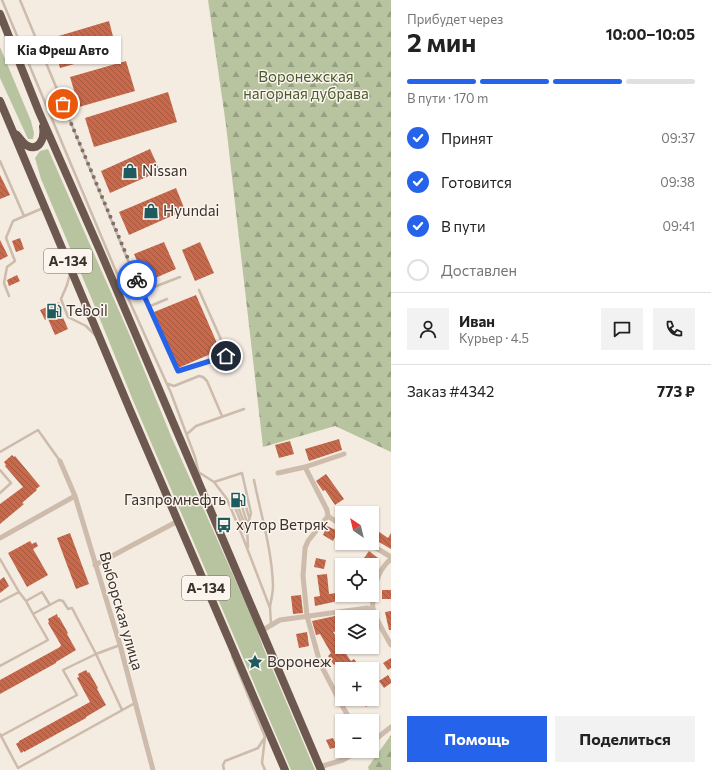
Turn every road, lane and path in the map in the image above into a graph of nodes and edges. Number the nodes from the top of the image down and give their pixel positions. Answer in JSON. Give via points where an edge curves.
{"nodes":[{"id":1,"x":2,"y":0,"type":"edge"},
{"id":2,"x":19,"y":0,"type":"edge"},
{"id":3,"x":0,"y":14,"type":"edge"},
{"id":4,"x":0,"y":101,"type":"edge"},
{"id":5,"x":39,"y":112,"type":"junction"},
{"id":6,"x":12,"y":128,"type":"junction"},
{"id":7,"x":0,"y":160,"type":"edge"},
{"id":8,"x":45,"y":207,"type":"junction"},
{"id":9,"x":24,"y":216,"type":"junction"},
{"id":10,"x":71,"y":269,"type":"junction"},
{"id":11,"x":180,"y":277,"type":"dead end"},
{"id":12,"x":198,"y":290,"type":"dead end"},
{"id":13,"x":142,"y":292,"type":"junction"},
{"id":14,"x":9,"y":296,"type":"dead end"},
{"id":15,"x":128,"y":297,"type":"junction"},
{"id":16,"x":167,"y":299,"type":"dead end"},
{"id":17,"x":148,"y":307,"type":"junction"},
{"id":18,"x":101,"y":340,"type":"junction"},
{"id":19,"x":167,"y":384,"type":"junction"},
{"id":20,"x":244,"y":409,"type":"dead end"},
{"id":21,"x":222,"y":416,"type":"junction"},
{"id":22,"x":187,"y":434,"type":"junction"},
{"id":23,"x":0,"y":452,"type":"edge"},
{"id":24,"x":344,"y":454,"type":"dead end"},
{"id":25,"x":60,"y":461,"type":"joint"},
{"id":26,"x":305,"y":467,"type":"junction"},
{"id":27,"x":0,"y":470,"type":"edge"},
{"id":28,"x":200,"y":473,"type":"junction"},
{"id":29,"x":278,"y":474,"type":"dead end"},
{"id":30,"x":254,"y":480,"type":"dead end"},
{"id":31,"x":214,"y":482,"type":"junction"},
{"id":32,"x":246,"y":492,"type":"junction"},
{"id":33,"x":0,"y":493,"type":"edge"},
{"id":34,"x":203,"y":494,"type":"junction"},
{"id":35,"x":242,"y":494,"type":"junction"},
{"id":36,"x":238,"y":495,"type":"junction"},
{"id":37,"x":75,"y":496,"type":"junction"},
{"id":38,"x":234,"y":497,"type":"junction"},
{"id":39,"x":229,"y":498,"type":"junction"},
{"id":40,"x":328,"y":516,"type":"junction"},
{"id":41,"x":249,"y":517,"type":"junction"},
{"id":42,"x":178,"y":521,"type":"junction"},
{"id":43,"x":335,"y":521,"type":"edge"},
{"id":44,"x":247,"y":522,"type":"junction"},
{"id":45,"x":247,"y":528,"type":"junction"},
{"id":46,"x":246,"y":534,"type":"junction"},
{"id":47,"x":0,"y":538,"type":"edge"},
{"id":48,"x":379,"y":550,"type":"edge"},
{"id":49,"x":248,"y":551,"type":"junction"},
{"id":50,"x":391,"y":558,"type":"edge"},
{"id":51,"x":0,"y":559,"type":"edge"},
{"id":52,"x":1,"y":565,"type":"edge"},
{"id":53,"x":95,"y":565,"type":"junction"},
{"id":54,"x":19,"y":592,"type":"junction"},
{"id":55,"x":26,"y":601,"type":"junction"},
{"id":56,"x":0,"y":602,"type":"edge"},
{"id":57,"x":50,"y":605,"type":"junction"},
{"id":58,"x":270,"y":608,"type":"junction"},
{"id":59,"x":373,"y":609,"type":"junction"},
{"id":60,"x":33,"y":614,"type":"junction"},
{"id":61,"x":307,"y":616,"type":"junction"},
{"id":62,"x":271,"y":625,"type":"junction"},
{"id":63,"x":261,"y":631,"type":"junction"},
{"id":64,"x":227,"y":634,"type":"junction"},
{"id":65,"x":390,"y":643,"type":"edge"},
{"id":66,"x":120,"y":645,"type":"junction"},
{"id":67,"x":96,"y":654,"type":"junction"},
{"id":68,"x":1,"y":664,"type":"edge"},
{"id":69,"x":135,"y":703,"type":"junction"},
{"id":70,"x":122,"y":710,"type":"junction"},
{"id":71,"x":347,"y":714,"type":"edge"},
{"id":72,"x":391,"y":728,"type":"edge"},
{"id":73,"x":1,"y":735,"type":"edge"},
{"id":74,"x":265,"y":737,"type":"junction"},
{"id":75,"x":379,"y":737,"type":"edge"},
{"id":76,"x":346,"y":758,"type":"edge"},
{"id":77,"x":18,"y":768,"type":"junction"},
{"id":78,"x":320,"y":768,"type":"edge"},
{"id":79,"x":15,"y":770,"type":"edge"},
{"id":80,"x":153,"y":770,"type":"edge"},
{"id":81,"x":224,"y":770,"type":"edge"},
{"id":82,"x":265,"y":770,"type":"edge"},
{"id":83,"x":285,"y":770,"type":"edge"}],
"edges":[{"from":1,"to":15,"type":"lane"},
{"from":2,"to":13,"type":"lane"},
{"from":3,"to":5,"type":"highway","number":"А-134"},
{"from":4,"to":6,"type":"highway","number":"А-134"},
{"from":5,"to":6,"type":"highway","number":"А-134","via":[[44,136],[37,146],[27,146]]},
{"from":5,"to":34,"type":"highway","number":"А-134"},
{"from":6,"to":8,"type":"highway","number":"А-134"},
{"from":7,"to":9,"type":"lane"},
{"from":8,"to":9,"type":"lane"},
{"from":8,"to":10,"type":"highway","number":"А-134"},
{"from":9,"to":14,"type":"lane","via":[[13,221],[6,238],[15,261],[8,267],[4,282]]},
{"from":10,"to":18,"type":"highway","number":"А-134"},
{"from":10,"to":18,"type":"lane","via":[[68,285],[61,299],[68,317],[86,326]]},
{"from":11,"to":13,"type":"lane"},
{"from":12,"to":17,"type":"lane","via":[[227,353],[224,357],[178,371]]},
{"from":13,"to":15,"type":"lane"},
{"from":13,"to":17,"type":"lane"},
{"from":15,"to":19,"type":"lane"},
{"from":16,"to":17,"type":"lane"},
{"from":18,"to":42,"type":"highway","number":"А-134"},
{"from":19,"to":21,"type":"lane","via":[[174,386],[199,376],[203,377],[207,380]]},
{"from":19,"to":22,"type":"lane"},
{"from":20,"to":21,"type":"lane"},
{"from":21,"to":22,"type":"lane","via":[[196,426]]},
{"from":22,"to":28,"type":"lane"},
{"from":23,"to":25,"type":"lane","via":[[38,430]]},
{"from":24,"to":26,"type":"street"},
{"from":25,"to":37,"type":"street","name":"Выборская улица"},
{"from":26,"to":29,"type":"street"},
{"from":26,"to":40,"type":"street"},
{"from":27,"to":33,"type":"lane","via":[[11,483]]},
{"from":28,"to":31,"type":"lane"},
{"from":28,"to":34,"type":"lane"},
{"from":30,"to":58,"type":"lane","via":[[272,570]]},
{"from":31,"to":32,"type":"lane","via":[[242,473]]},
{"from":31,"to":39,"type":"lane"},
{"from":32,"to":35,"type":"lane"},
{"from":32,"to":41,"type":"lane","via":[[251,513]]},
{"from":34,"to":63,"type":"highway","number":"А-134"},
{"from":35,"to":36,"type":"lane"},
{"from":35,"to":41,"type":"lane"},
{"from":36,"to":38,"type":"lane"},
{"from":36,"to":44,"type":"lane"},
{"from":37,"to":47,"type":"street"},
{"from":37,"to":53,"type":"street","name":"Выборская улица"},
{"from":38,"to":39,"type":"lane"},
{"from":38,"to":45,"type":"lane"},
{"from":39,"to":46,"type":"lane"},
{"from":39,"to":49,"type":"lane"},
{"from":40,"to":43,"type":"street"},
{"from":40,"to":61,"type":"street","via":[[305,548],[303,576]]},
{"from":41,"to":44,"type":"lane"},
{"from":42,"to":53,"type":"street"},
{"from":42,"to":64,"type":"highway","number":"А-134"},
{"from":44,"to":45,"type":"lane"},
{"from":45,"to":46,"type":"lane"},
{"from":46,"to":49,"type":"lane"},
{"from":48,"to":50,"type":"street"},
{"from":49,"to":58,"type":"lane"},
{"from":50,"to":59,"type":"street","via":[[377,580]]},
{"from":51,"to":52,"type":"lane"},
{"from":52,"to":54,"type":"lane"},
{"from":53,"to":66,"type":"street","name":"Выборская улица"},
{"from":54,"to":55,"type":"lane"},
{"from":54,"to":56,"type":"lane"},
{"from":55,"to":57,"type":"lane","via":[[42,592]]},
{"from":55,"to":60,"type":"lane"},
{"from":57,"to":60,"type":"lane"},
{"from":57,"to":67,"type":"lane","via":[[58,600],[63,601],[68,609],[72,608]]},
{"from":58,"to":62,"type":"lane"},
{"from":59,"to":61,"type":"street"},
{"from":59,"to":65,"type":"street"},
{"from":60,"to":68,"type":"lane","via":[[48,640]]},
{"from":61,"to":62,"type":"street","via":[[280,620]]},
{"from":61,"to":71,"type":"street","via":[[320,663]]},
{"from":62,"to":63,"type":"street"},
{"from":63,"to":78,"type":"highway","number":"А-134"},
{"from":64,"to":74,"type":"lane","via":[[233,660]]},
{"from":64,"to":83,"type":"highway","number":"А-134"},
{"from":66,"to":67,"type":"lane"},
{"from":66,"to":69,"type":"street","name":"Выборская улица"},
{"from":67,"to":70,"type":"lane"},
{"from":67,"to":73,"type":"lane","via":[[63,670],[77,695]]},
{"from":69,"to":70,"type":"lane"},
{"from":69,"to":80,"type":"street","name":"Выборская улица"},
{"from":70,"to":77,"type":"lane"},
{"from":72,"to":75,"type":"street"},
{"from":73,"to":77,"type":"lane"},
{"from":74,"to":81,"type":"lane","via":[[258,748],[225,761]]},
{"from":74,"to":82,"type":"lane","via":[[262,763]]},
{"from":76,"to":78,"type":"street"},
{"from":77,"to":79,"type":"lane"}]}
